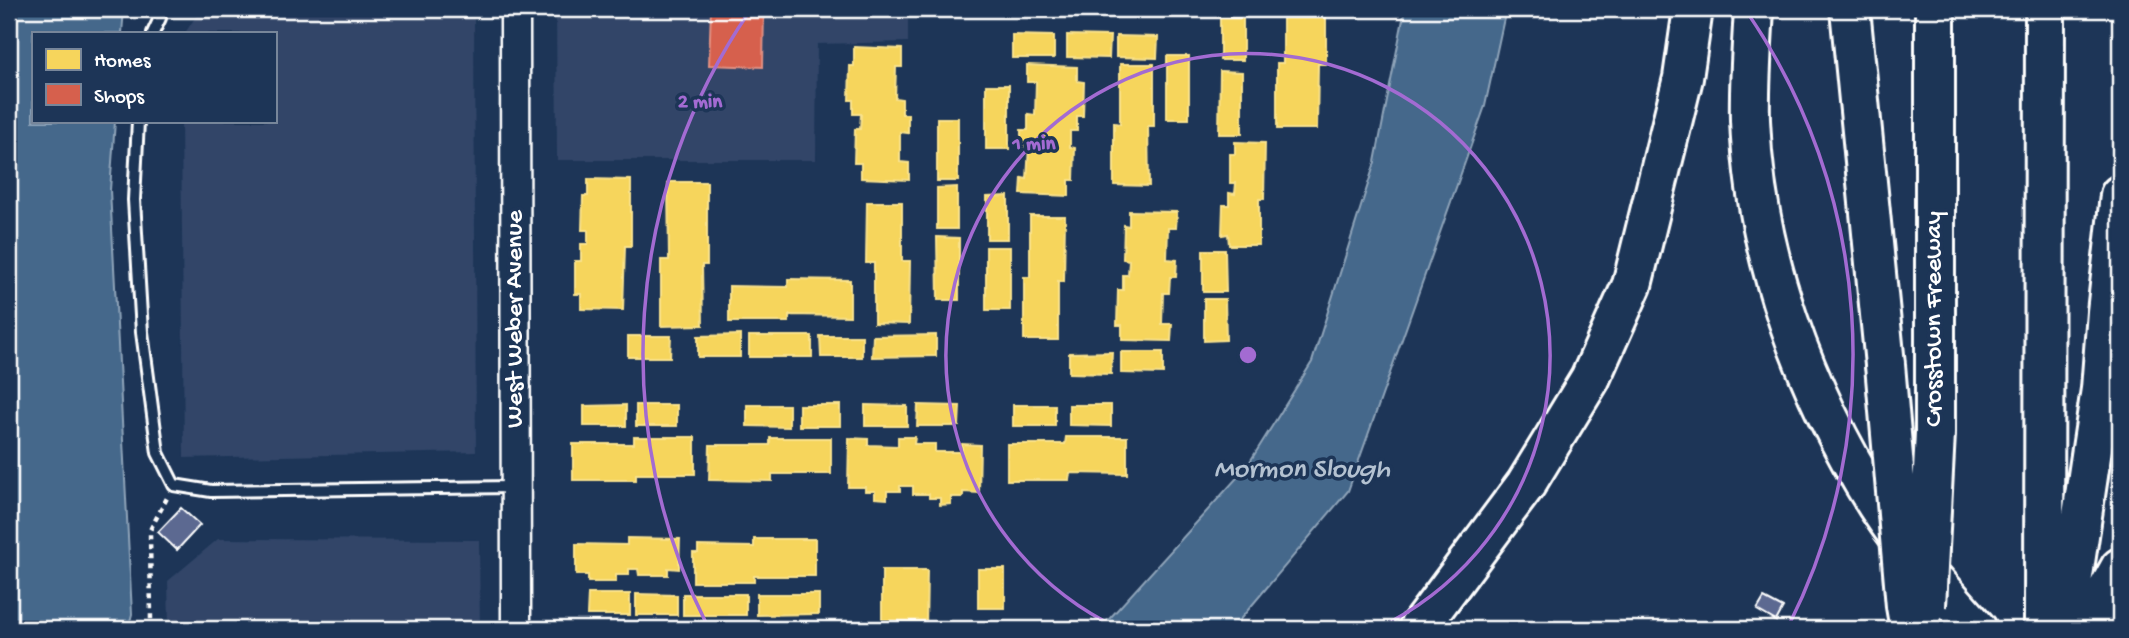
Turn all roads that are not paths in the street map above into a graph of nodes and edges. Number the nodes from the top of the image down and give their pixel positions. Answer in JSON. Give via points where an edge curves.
{"nodes":[{"id":1,"x":515,"y":9,"type":"edge"},
{"id":2,"x":1693,"y":9,"type":"edge"},
{"id":3,"x":1754,"y":9,"type":"edge"},
{"id":4,"x":1850,"y":9,"type":"edge"},
{"id":5,"x":1935,"y":9,"type":"edge"},
{"id":6,"x":2045,"y":9,"type":"edge"},
{"id":7,"x":160,"y":18,"type":"dead end"},
{"id":8,"x":153,"y":32,"type":"edge"},
{"id":9,"x":138,"y":122,"type":"edge"},
{"id":10,"x":2120,"y":195,"type":"edge"},
{"id":11,"x":516,"y":487,"type":"junction"},
{"id":12,"x":2120,"y":568,"type":"edge"},
{"id":13,"x":516,"y":629,"type":"edge"},
{"id":14,"x":1418,"y":629,"type":"edge"},
{"id":15,"x":1910,"y":629,"type":"edge"},
{"id":16,"x":1925,"y":629,"type":"edge"},
{"id":17,"x":1977,"y":629,"type":"edge"},
{"id":18,"x":2044,"y":629,"type":"edge"},
{"id":19,"x":2065,"y":629,"type":"edge"},
{"id":20,"x":2086,"y":629,"type":"edge"}],
"edges":[{"from":1,"to":11,"type":"street","name":"West Weber Avenue"},
{"from":2,"to":14,"type":"highway","via":[[1683,78],[1632,285],[1590,379],[1526,484]]},
{"from":3,"to":17,"type":"highway","via":[[1750,121],[1755,176],[1777,282],[1800,352],[1840,440],[1878,507],[1924,570]]},
{"from":4,"to":15,"type":"highway","bridge":true},
{"from":5,"to":16,"type":"highway","name":"Crosstown Freeway","bridge":true,"via":[[1935,433]]},
{"from":6,"to":18,"type":"highway"},
{"from":7,"to":8,"type":"lane"},
{"from":9,"to":11,"type":"lane","via":[[134,200],[142,332],[159,453],[174,485],[211,491]]},
{"from":10,"to":19,"type":"highway","via":[[2101,389]]},
{"from":11,"to":13,"type":"street","name":"West Weber Avenue"},
{"from":12,"to":20,"type":"highway"}]}
